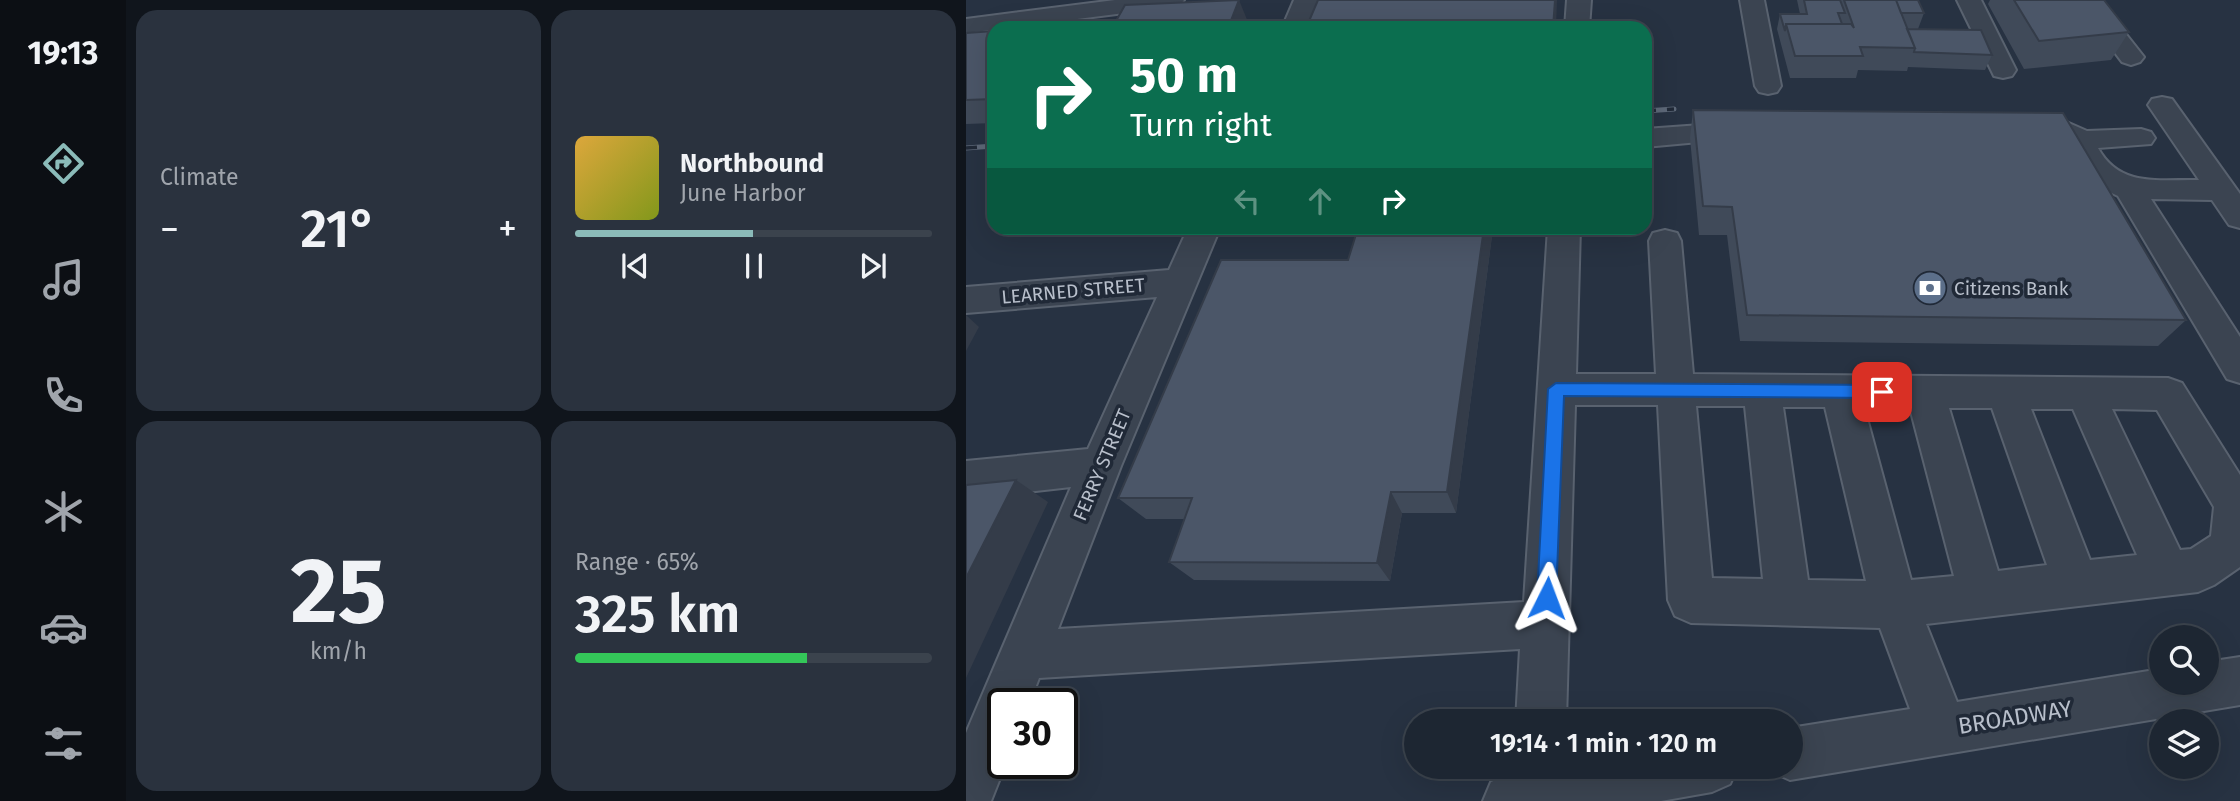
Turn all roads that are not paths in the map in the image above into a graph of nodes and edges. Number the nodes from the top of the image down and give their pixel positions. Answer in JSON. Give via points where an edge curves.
{"nodes":[{"id":1,"x":1172,"y":0,"type":"edge"},
{"id":2,"x":1307,"y":0,"type":"edge"},
{"id":3,"x":1579,"y":0,"type":"edge"},
{"id":4,"x":1752,"y":0,"type":"edge"},
{"id":5,"x":1969,"y":0,"type":"edge"},
{"id":6,"x":2087,"y":0,"type":"edge"},
{"id":7,"x":1006,"y":21,"type":"edge"},
{"id":8,"x":1297,"y":21,"type":"edge"},
{"id":9,"x":1578,"y":21,"type":"edge"},
{"id":10,"x":987,"y":23,"type":"edge"},
{"id":11,"x":966,"y":26,"type":"edge"},
{"id":12,"x":2131,"y":57,"type":"edge"},
{"id":13,"x":2003,"y":70,"type":"dead end"},
{"id":14,"x":1768,"y":86,"type":"dead end"},
{"id":15,"x":2162,"y":105,"type":"dead end"},
{"id":16,"x":2007,"y":128,"type":"edge"},
{"id":17,"x":1763,"y":130,"type":"edge"},
{"id":18,"x":1652,"y":138,"type":"edge"},
{"id":19,"x":2141,"y":138,"type":"dead end"},
{"id":20,"x":2079,"y":140,"type":"junction"},
{"id":21,"x":2129,"y":189,"type":"junction"},
{"id":22,"x":2222,"y":190,"type":"junction"},
{"id":23,"x":2240,"y":217,"type":"edge"},
{"id":24,"x":1201,"y":235,"type":"edge"},
{"id":25,"x":1564,"y":235,"type":"edge"},
{"id":26,"x":1665,"y":241,"type":"dead end"},
{"id":27,"x":1181,"y":282,"type":"junction"},
{"id":28,"x":966,"y":300,"type":"edge"},
{"id":29,"x":2240,"y":368,"type":"edge"},
{"id":30,"x":1556,"y":389,"type":"junction"},
{"id":31,"x":1675,"y":390,"type":"junction"},
{"id":32,"x":1762,"y":391,"type":"junction"},
{"id":33,"x":1840,"y":391,"type":"junction"},
{"id":34,"x":1925,"y":392,"type":"junction"},
{"id":35,"x":2006,"y":393,"type":"junction"},
{"id":36,"x":2085,"y":393,"type":"junction"},
{"id":37,"x":1101,"y":466,"type":"junction"},
{"id":38,"x":966,"y":480,"type":"edge"},
{"id":39,"x":2237,"y":502,"type":"edge"},
{"id":40,"x":2168,"y":573,"type":"junction"},
{"id":41,"x":2076,"y":584,"type":"junction"},
{"id":42,"x":1982,"y":595,"type":"junction"},
{"id":43,"x":1788,"y":602,"type":"junction"},
{"id":44,"x":1895,"y":605,"type":"junction"},
{"id":45,"x":1545,"y":624,"type":"junction"},
{"id":46,"x":1023,"y":655,"type":"junction"},
{"id":47,"x":2240,"y":681,"type":"edge"},
{"id":48,"x":1010,"y":688,"type":"edge"},
{"id":49,"x":1541,"y":709,"type":"edge"},
{"id":50,"x":1943,"y":729,"type":"junction"},
{"id":51,"x":987,"y":744,"type":"edge"},
{"id":52,"x":1803,"y":752,"type":"edge"},
{"id":53,"x":1603,"y":779,"type":"edge"},
{"id":54,"x":1528,"y":788,"type":"edge"},
{"id":55,"x":966,"y":796,"type":"edge"}],
"edges":[{"from":1,"to":7,"type":"street"},
{"from":2,"to":8,"type":"street"},
{"from":3,"to":9,"type":"street"},
{"from":4,"to":14,"type":"street"},
{"from":5,"to":13,"type":"street"},
{"from":6,"to":12,"type":"street"},
{"from":10,"to":11,"type":"street"},
{"from":15,"to":22,"type":"street"},
{"from":16,"to":20,"type":"street","via":[[2063,128]]},
{"from":17,"to":18,"type":"street"},
{"from":19,"to":20,"type":"street"},
{"from":20,"to":21,"type":"street","via":[[2094,168]]},
{"from":21,"to":22,"type":"street"},
{"from":21,"to":29,"type":"street"},
{"from":22,"to":23,"type":"street"},
{"from":24,"to":27,"type":"street","name":"FERRY STREET"},
{"from":25,"to":30,"type":"street"},
{"from":26,"to":31,"type":"street"},
{"from":27,"to":28,"type":"street","name":"LEARNED STREET"},
{"from":27,"to":37,"type":"street","name":"FERRY STREET"},
{"from":30,"to":31,"type":"street"},
{"from":30,"to":45,"type":"street"},
{"from":31,"to":32,"type":"street"},
{"from":31,"to":43,"type":"street","via":[[1691,600]]},
{"from":32,"to":33,"type":"street"},
{"from":32,"to":43,"type":"street"},
{"from":33,"to":34,"type":"street"},
{"from":33,"to":44,"type":"street"},
{"from":34,"to":35,"type":"street"},
{"from":34,"to":42,"type":"street"},
{"from":35,"to":36,"type":"street"},
{"from":35,"to":41,"type":"street"},
{"from":36,"to":39,"type":"street","via":[[2168,394]]},
{"from":36,"to":40,"type":"street"},
{"from":37,"to":38,"type":"street"},
{"from":37,"to":46,"type":"street","name":"FERRY STREET"},
{"from":39,"to":40,"type":"street","via":[[2232,547],[2197,570]]},
{"from":40,"to":41,"type":"street"},
{"from":41,"to":42,"type":"street"},
{"from":42,"to":44,"type":"street"},
{"from":43,"to":44,"type":"street"},
{"from":44,"to":50,"type":"street"},
{"from":45,"to":46,"type":"street"},
{"from":45,"to":49,"type":"street"},
{"from":46,"to":48,"type":"street","name":"FERRY STREET"},
{"from":47,"to":50,"type":"street","name":"BROADWAY"},
{"from":50,"to":52,"type":"street","name":"BROADWAY"},
{"from":51,"to":55,"type":"street","name":"FERRY STREET"},
{"from":53,"to":54,"type":"street"}]}
